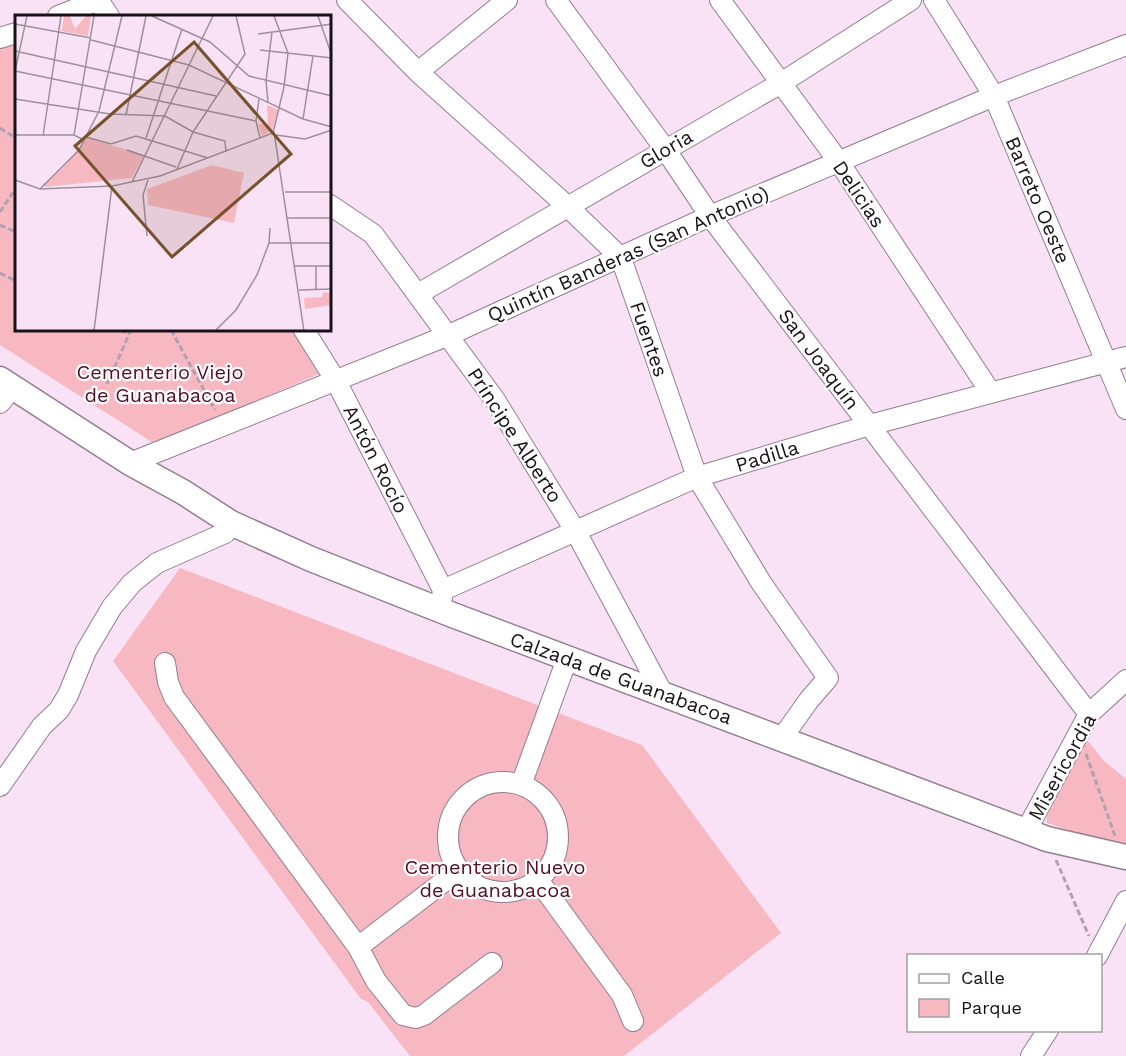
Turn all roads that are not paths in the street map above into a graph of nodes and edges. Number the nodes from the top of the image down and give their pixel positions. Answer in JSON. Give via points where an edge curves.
{"nodes":[{"id":1,"x":98,"y":0,"type":"edge"},
{"id":2,"x":347,"y":0,"type":"edge"},
{"id":3,"x":507,"y":0,"type":"edge"},
{"id":4,"x":556,"y":0,"type":"edge"},
{"id":5,"x":720,"y":0,"type":"edge"},
{"id":6,"x":911,"y":0,"type":"edge"},
{"id":7,"x":934,"y":0,"type":"edge"},
{"id":8,"x":67,"y":9,"type":"edge"},
{"id":9,"x":108,"y":15,"type":"edge"},
{"id":10,"x":15,"y":33,"type":"edge"},
{"id":11,"x":0,"y":38,"type":"edge"},
{"id":12,"x":1126,"y":45,"type":"edge"},
{"id":13,"x":418,"y":72,"type":"junction"},
{"id":14,"x":781,"y":83,"type":"junction"},
{"id":15,"x":994,"y":96,"type":"junction"},
{"id":16,"x":665,"y":149,"type":"junction"},
{"id":17,"x":839,"y":162,"type":"junction"},
{"id":18,"x":332,"y":206,"type":"edge"},
{"id":19,"x":567,"y":206,"type":"junction"},
{"id":20,"x":710,"y":216,"type":"junction"},
{"id":21,"x":621,"y":258,"type":"junction"},
{"id":22,"x":418,"y":294,"type":"junction"},
{"id":23,"x":305,"y":332,"type":"edge"},
{"id":24,"x":449,"y":335,"type":"junction"},
{"id":25,"x":1126,"y":357,"type":"edge"},
{"id":26,"x":1106,"y":362,"type":"junction"},
{"id":27,"x":336,"y":381,"type":"junction"},
{"id":28,"x":4,"y":390,"type":"edge"},
{"id":29,"x":991,"y":393,"type":"junction"},
{"id":30,"x":1126,"y":410,"type":"edge"},
{"id":31,"x":870,"y":425,"type":"junction"},
{"id":32,"x":130,"y":464,"type":"junction"},
{"id":33,"x":698,"y":477,"type":"junction"},
{"id":34,"x":231,"y":523,"type":"junction"},
{"id":35,"x":576,"y":532,"type":"junction"},
{"id":36,"x":442,"y":600,"type":"junction"},
{"id":37,"x":567,"y":658,"type":"junction"},
{"id":38,"x":165,"y":663,"type":"dead end"},
{"id":39,"x":1126,"y":680,"type":"edge"},
{"id":40,"x":663,"y":694,"type":"junction"},
{"id":41,"x":1089,"y":714,"type":"junction"},
{"id":42,"x":782,"y":738,"type":"junction"},
{"id":43,"x":521,"y":785,"type":"junction"},
{"id":44,"x":0,"y":786,"type":"edge"},
{"id":45,"x":1037,"y":835,"type":"junction"},
{"id":46,"x":1124,"y":857,"type":"edge"},
{"id":47,"x":459,"y":870,"type":"junction"},
{"id":48,"x":538,"y":880,"type":"junction"},
{"id":49,"x":1126,"y":901,"type":"edge"},
{"id":50,"x":358,"y":947,"type":"junction"},
{"id":51,"x":1098,"y":954,"type":"edge"},
{"id":52,"x":492,"y":963,"type":"dead end"},
{"id":53,"x":633,"y":1021,"type":"dead end"},
{"id":54,"x":1047,"y":1032,"type":"edge"},
{"id":55,"x":1031,"y":1056,"type":"edge"}],
"edges":[{"from":1,"to":8,"type":"street"},
{"from":1,"to":9,"type":"street"},
{"from":2,"to":13,"type":"street","name":"Fuentes"},
{"from":3,"to":13,"type":"street"},
{"from":4,"to":16,"type":"street","name":"San Joaquín"},
{"from":5,"to":14,"type":"street","name":"Delicias"},
{"from":6,"to":14,"type":"street","name":"Gloria"},
{"from":7,"to":15,"type":"street","name":"Barreto Oeste"},
{"from":10,"to":11,"type":"street"},
{"from":12,"to":15,"type":"street","name":"Quintín Banderas (San Antonio)"},
{"from":13,"to":19,"type":"street","name":"Fuentes"},
{"from":14,"to":16,"type":"street","name":"Gloria"},
{"from":14,"to":17,"type":"street","name":"Delicias"},
{"from":15,"to":17,"type":"street","name":"Quintín Banderas (San Antonio)"},
{"from":15,"to":26,"type":"street","name":"Barreto Oeste"},
{"from":16,"to":19,"type":"street","name":"Gloria"},
{"from":16,"to":20,"type":"street","name":"San Joaquín"},
{"from":17,"to":20,"type":"street","name":"Quintín Banderas (San Antonio)"},
{"from":17,"to":29,"type":"street","name":"Delicias"},
{"from":18,"to":22,"type":"street","name":"Príncipe Alberto","via":[[373,234]]},
{"from":19,"to":21,"type":"street","name":"Fuentes"},
{"from":19,"to":22,"type":"street","name":"Gloria"},
{"from":20,"to":21,"type":"street","name":"Quintín Banderas (San Antonio)"},
{"from":20,"to":31,"type":"street","name":"San Joaquín"},
{"from":21,"to":24,"type":"street","name":"Quintín Banderas (San Antonio)"},
{"from":21,"to":33,"type":"street","name":"Fuentes"},
{"from":22,"to":24,"type":"street","name":"Príncipe Alberto"},
{"from":23,"to":27,"type":"street","name":"Antón Rocío"},
{"from":24,"to":27,"type":"street","name":"Quintín Banderas (San Antonio)"},
{"from":24,"to":35,"type":"street","name":"Príncipe Alberto","via":[[495,400]]},
{"from":25,"to":26,"type":"street","name":"Padilla"},
{"from":26,"to":29,"type":"street","name":"Padilla"},
{"from":26,"to":30,"type":"street","name":"Barreto Oeste"},
{"from":27,"to":32,"type":"street","name":"Quintín Banderas (San Antonio)"},
{"from":27,"to":36,"type":"street","name":"Antón Rocío"},
{"from":28,"to":32,"type":"main road","name":"Calzada de Guanabacoa"},
{"from":29,"to":31,"type":"street","name":"Padilla"},
{"from":31,"to":33,"type":"street","name":"Padilla"},
{"from":31,"to":41,"type":"street","name":"San Joaquín"},
{"from":32,"to":34,"type":"main road","name":"Calzada de Guanabacoa"},
{"from":33,"to":35,"type":"street","name":"Padilla"},
{"from":33,"to":42,"type":"street","name":"Fuentes","via":[[762,584],[828,678],[808,699]]},
{"from":34,"to":36,"type":"main road","name":"Calzada de Guanabacoa","via":[[311,559]]},
{"from":34,"to":44,"type":"street","via":[[225,533],[157,563],[132,583],[112,606],[86,651],[59,710],[42,726]]},
{"from":35,"to":36,"type":"street","name":"Padilla"},
{"from":35,"to":40,"type":"street","name":"Príncipe Alberto"},
{"from":36,"to":37,"type":"main road","name":"Calzada de Guanabacoa"},
{"from":37,"to":40,"type":"main road","name":"Calzada de Guanabacoa"},
{"from":37,"to":43,"type":"street"},
{"from":38,"to":50,"type":"street","via":[[174,697]]},
{"from":39,"to":41,"type":"street","name":"Misericordia"},
{"from":40,"to":42,"type":"main road","name":"Calzada de Guanabacoa"},
{"from":41,"to":45,"type":"street","name":"Misericordia"},
{"from":42,"to":45,"type":"main road","name":"Calzada de Guanabacoa"},
{"from":43,"to":47,"type":"street","via":[[501,782],[482,786],[453,813],[448,832],[450,852]]},
{"from":43,"to":48,"type":"street","via":[[544,801],[557,828],[555,856]]},
{"from":45,"to":46,"type":"main road","name":"Calzada de Guanabacoa"},
{"from":47,"to":48,"type":"street","via":[[482,888],[501,892],[521,889]]},
{"from":47,"to":50,"type":"street"},
{"from":48,"to":53,"type":"street","via":[[622,995]]},
{"from":49,"to":51,"type":"street"},
{"from":50,"to":52,"type":"street","via":[[376,981],[403,1015],[416,1018]]},
{"from":54,"to":55,"type":"street"}]}
